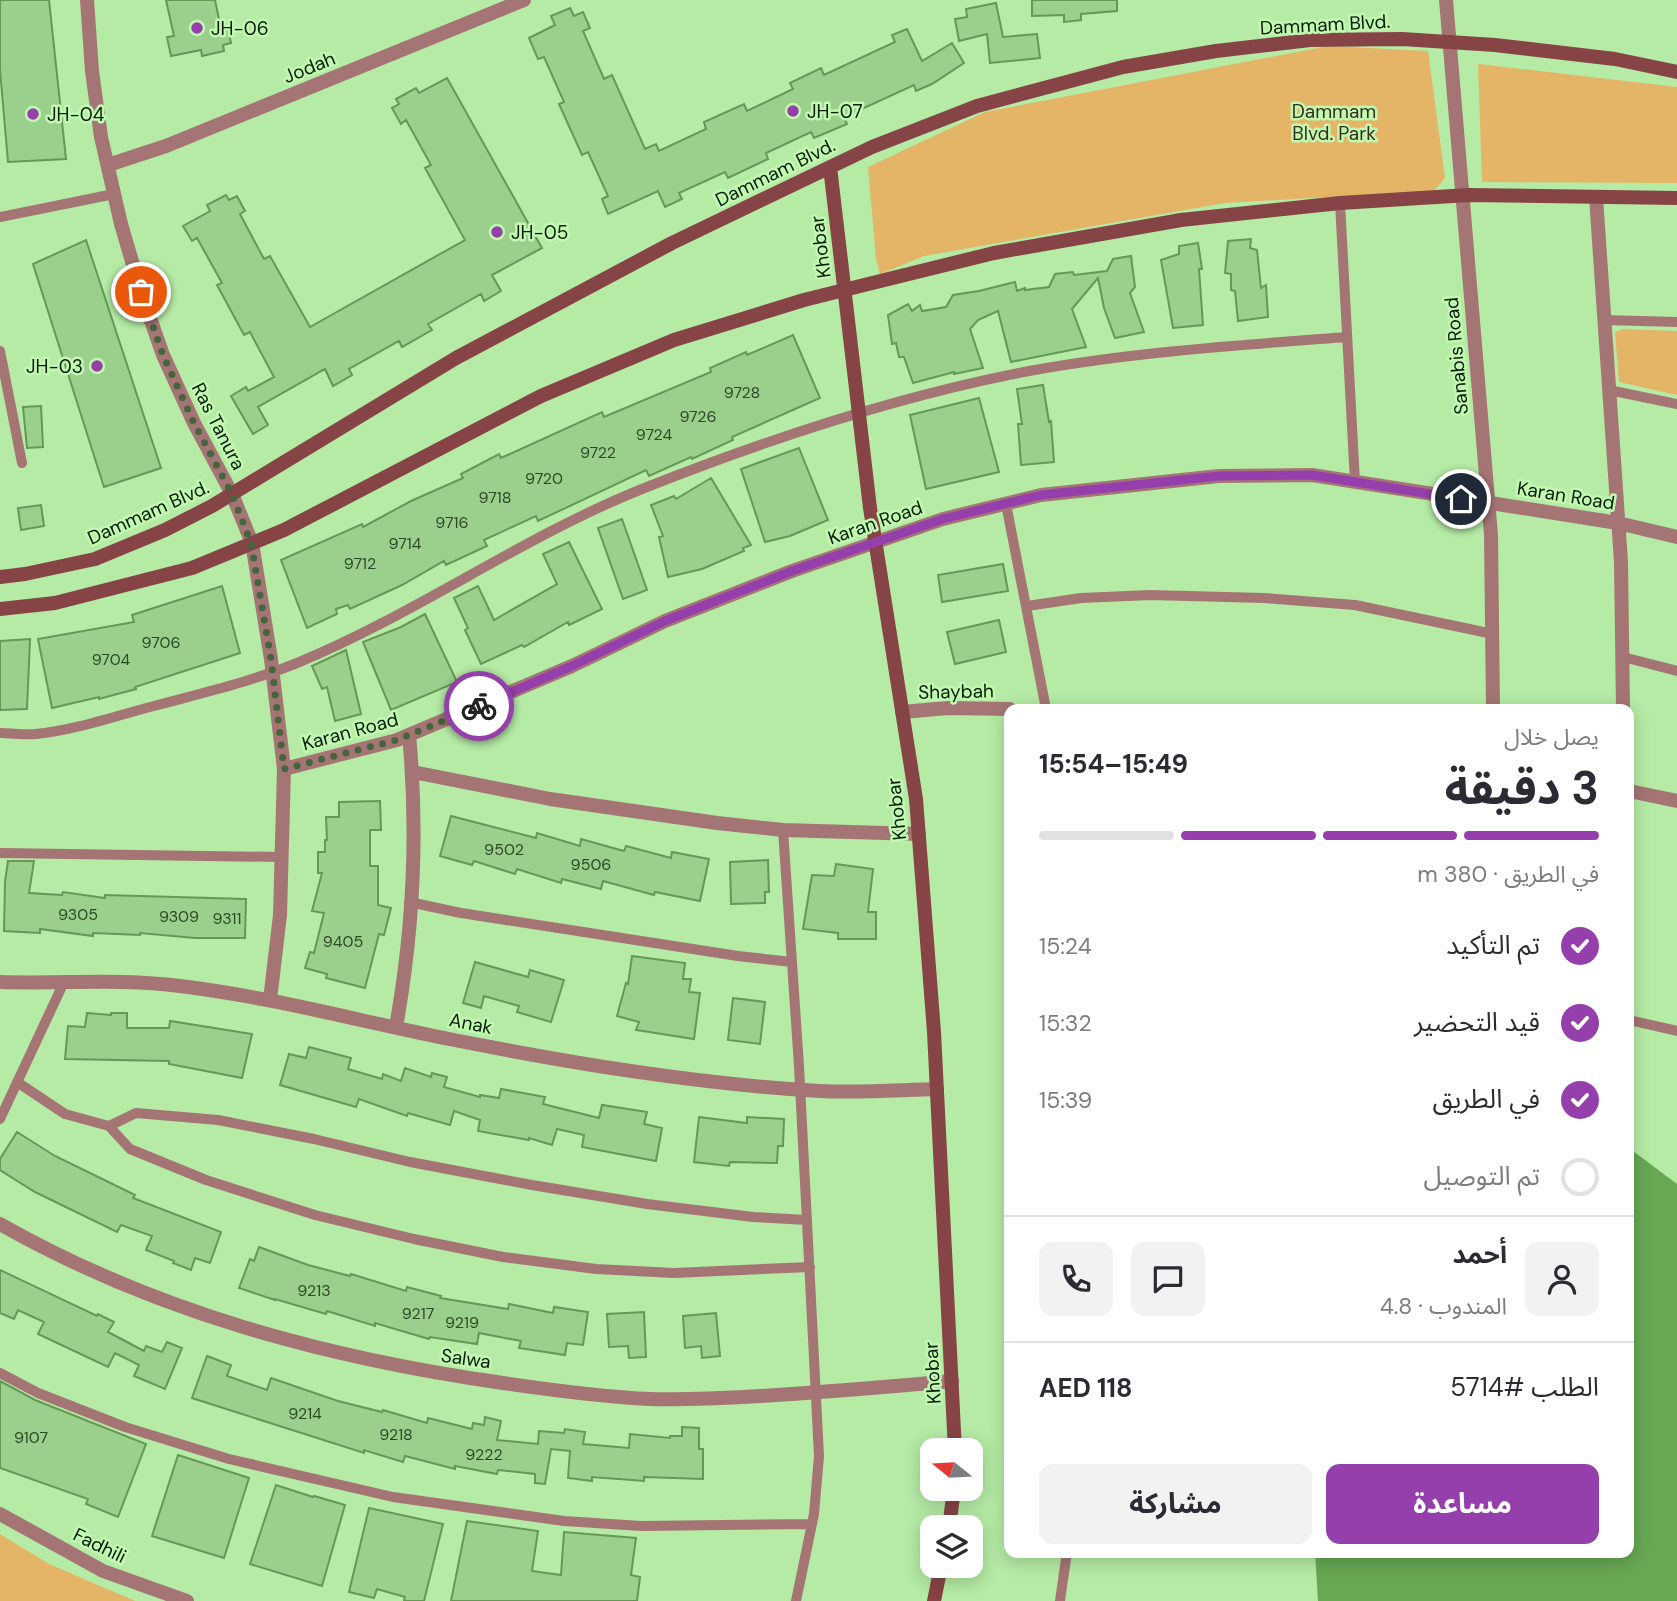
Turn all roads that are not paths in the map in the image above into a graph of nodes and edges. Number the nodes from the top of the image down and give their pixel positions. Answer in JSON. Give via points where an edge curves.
{"nodes":[{"id":1,"x":87,"y":0,"type":"edge"},
{"id":2,"x":524,"y":0,"type":"edge"},
{"id":3,"x":1446,"y":0,"type":"edge"},
{"id":4,"x":1449,"y":42,"type":"junction"},
{"id":5,"x":1677,"y":72,"type":"edge"},
{"id":6,"x":108,"y":165,"type":"junction"},
{"id":7,"x":830,"y":167,"type":"junction"},
{"id":8,"x":114,"y":194,"type":"junction"},
{"id":9,"x":1461,"y":196,"type":"junction"},
{"id":10,"x":1596,"y":197,"type":"junction"},
{"id":11,"x":1677,"y":198,"type":"edge"},
{"id":12,"x":1340,"y":203,"type":"junction"},
{"id":13,"x":0,"y":217,"type":"edge"},
{"id":14,"x":844,"y":290,"type":"junction"},
{"id":15,"x":1604,"y":320,"type":"junction"},
{"id":16,"x":1677,"y":322,"type":"edge"},
{"id":17,"x":1347,"y":337,"type":"junction"},
{"id":18,"x":0,"y":351,"type":"edge"},
{"id":19,"x":1609,"y":390,"type":"junction"},
{"id":20,"x":1677,"y":404,"type":"edge"},
{"id":21,"x":858,"y":412,"type":"junction"},
{"id":22,"x":22,"y":463,"type":"dead end"},
{"id":23,"x":1355,"y":482,"type":"junction"},
{"id":24,"x":232,"y":494,"type":"junction"},
{"id":25,"x":1488,"y":503,"type":"junction"},
{"id":26,"x":1006,"y":504,"type":"junction"},
{"id":27,"x":1618,"y":523,"type":"junction"},
{"id":28,"x":1677,"y":537,"type":"edge"},
{"id":29,"x":875,"y":542,"type":"junction"},
{"id":30,"x":251,"y":543,"type":"junction"},
{"id":31,"x":0,"y":577,"type":"edge"},
{"id":32,"x":1027,"y":606,"type":"junction"},
{"id":33,"x":0,"y":609,"type":"edge"},
{"id":34,"x":1493,"y":634,"type":"junction"},
{"id":35,"x":1623,"y":657,"type":"junction"},
{"id":36,"x":1677,"y":671,"type":"edge"},
{"id":37,"x":272,"y":672,"type":"junction"},
{"id":38,"x":1045,"y":704,"type":"edge"},
{"id":39,"x":1493,"y":704,"type":"edge"},
{"id":40,"x":1623,"y":704,"type":"edge"},
{"id":41,"x":1004,"y":709,"type":"edge"},
{"id":42,"x":902,"y":712,"type":"junction"},
{"id":43,"x":0,"y":733,"type":"edge"},
{"id":44,"x":410,"y":735,"type":"junction"},
{"id":45,"x":284,"y":769,"type":"junction"},
{"id":46,"x":413,"y":772,"type":"junction"},
{"id":47,"x":1634,"y":792,"type":"edge"},
{"id":48,"x":1677,"y":802,"type":"edge"},
{"id":49,"x":783,"y":830,"type":"junction"},
{"id":50,"x":919,"y":834,"type":"junction"},
{"id":51,"x":0,"y":853,"type":"edge"},
{"id":52,"x":282,"y":857,"type":"junction"},
{"id":53,"x":409,"y":902,"type":"junction"},
{"id":54,"x":792,"y":962,"type":"junction"},
{"id":55,"x":0,"y":982,"type":"edge"},
{"id":56,"x":64,"y":982,"type":"junction"},
{"id":57,"x":270,"y":1000,"type":"junction"},
{"id":58,"x":1634,"y":1021,"type":"edge"},
{"id":59,"x":396,"y":1027,"type":"junction"},
{"id":60,"x":1677,"y":1031,"type":"edge"},
{"id":61,"x":17,"y":1082,"type":"junction"},
{"id":62,"x":800,"y":1089,"type":"junction"},
{"id":63,"x":937,"y":1089,"type":"junction"},
{"id":64,"x":0,"y":1119,"type":"edge"},
{"id":65,"x":109,"y":1126,"type":"junction"},
{"id":66,"x":807,"y":1220,"type":"junction"},
{"id":67,"x":0,"y":1224,"type":"edge"},
{"id":68,"x":810,"y":1267,"type":"junction"},
{"id":69,"x":0,"y":1373,"type":"edge"},
{"id":70,"x":952,"y":1381,"type":"junction"},
{"id":71,"x":817,"y":1392,"type":"junction"},
{"id":72,"x":954,"y":1438,"type":"edge"},
{"id":73,"x":0,"y":1514,"type":"edge"},
{"id":74,"x":812,"y":1524,"type":"junction"},
{"id":75,"x":1066,"y":1558,"type":"edge"},
{"id":76,"x":939,"y":1578,"type":"edge"},
{"id":77,"x":187,"y":1601,"type":"edge"},
{"id":78,"x":796,"y":1601,"type":"edge"},
{"id":79,"x":934,"y":1601,"type":"edge"},
{"id":80,"x":1060,"y":1601,"type":"edge"}],
"edges":[{"from":1,"to":6,"type":"street","name":"Ras Tanura","via":[[92,71]]},
{"from":2,"to":6,"type":"street","name":"Jodah","via":[[166,146]]},
{"from":3,"to":4,"type":"street","name":"Sanabis Road"},
{"from":4,"to":5,"type":"main road","name":"Dammam Blvd.","via":[[1615,59]]},
{"from":4,"to":7,"type":"main road","name":"Dammam Blvd.","via":[[1310,40],[1123,67],[977,106]]},
{"from":4,"to":9,"type":"street","name":"Sanabis Road"},
{"from":6,"to":8,"type":"street","name":"Ras Tanura"},
{"from":7,"to":14,"type":"main road","name":"Khobar"},
{"from":7,"to":24,"type":"main road","name":"Dammam Blvd.","via":[[672,243],[456,358]]},
{"from":8,"to":13,"type":"lane"},
{"from":8,"to":24,"type":"street","name":"Ras Tanura","via":[[163,355]]},
{"from":9,"to":10,"type":"main road"},
{"from":9,"to":12,"type":"main road"},
{"from":9,"to":25,"type":"street","name":"Sanabis Road"},
{"from":10,"to":11,"type":"main road"},
{"from":10,"to":15,"type":"street"},
{"from":12,"to":14,"type":"main road","via":[[1181,220],[994,253]]},
{"from":12,"to":17,"type":"lane"},
{"from":14,"to":21,"type":"main road","name":"Khobar"},
{"from":14,"to":30,"type":"main road","via":[[674,340],[553,391]]},
{"from":15,"to":16,"type":"lane"},
{"from":15,"to":19,"type":"street"},
{"from":17,"to":21,"type":"lane","via":[[1205,348],[1031,371]]},
{"from":17,"to":23,"type":"lane"},
{"from":18,"to":22,"type":"lane"},
{"from":19,"to":20,"type":"lane"},
{"from":19,"to":27,"type":"street"},
{"from":21,"to":29,"type":"main road","name":"Khobar"},
{"from":21,"to":37,"type":"lane","via":[[642,489],[438,594]]},
{"from":23,"to":25,"type":"street","name":"Karan Road"},
{"from":23,"to":26,"type":"street","name":"Karan Road","via":[[1312,475],[1219,476],[1041,495]]},
{"from":24,"to":30,"type":"street","name":"Ras Tanura"},
{"from":24,"to":31,"type":"main road","name":"Dammam Blvd.","via":[[165,530],[95,558]]},
{"from":25,"to":27,"type":"street","name":"Karan Road"},
{"from":25,"to":34,"type":"street","name":"Sanabis Road"},
{"from":26,"to":29,"type":"street","name":"Karan Road"},
{"from":26,"to":32,"type":"lane"},
{"from":27,"to":28,"type":"street","name":"Karan Road"},
{"from":27,"to":35,"type":"street"},
{"from":29,"to":42,"type":"main road","name":"Khobar"},
{"from":29,"to":44,"type":"street","name":"Karan Road","via":[[665,621]]},
{"from":30,"to":33,"type":"main road","via":[[192,568],[55,603]]},
{"from":30,"to":37,"type":"street","name":"Ras Tanura"},
{"from":32,"to":34,"type":"lane","via":[[1150,595],[1264,598],[1355,605]]},
{"from":32,"to":38,"type":"lane"},
{"from":34,"to":39,"type":"street","name":"Sanabis Road"},
{"from":35,"to":36,"type":"lane"},
{"from":35,"to":40,"type":"street"},
{"from":37,"to":43,"type":"lane","via":[[85,725],[35,734]]},
{"from":37,"to":45,"type":"street","name":"Ras Tanura"},
{"from":41,"to":42,"type":"street","name":"Shaybah"},
{"from":42,"to":50,"type":"main road","name":"Khobar"},
{"from":44,"to":45,"type":"street","name":"Karan Road"},
{"from":44,"to":46,"type":"street"},
{"from":45,"to":52,"type":"street","name":"Ras Tanura"},
{"from":46,"to":49,"type":"street","via":[[617,809]]},
{"from":46,"to":53,"type":"street"},
{"from":47,"to":48,"type":"street"},
{"from":49,"to":50,"type":"street"},
{"from":49,"to":54,"type":"lane"},
{"from":50,"to":63,"type":"main road","name":"Khobar"},
{"from":51,"to":52,"type":"lane"},
{"from":52,"to":57,"type":"street","name":"Ras Tanura"},
{"from":53,"to":54,"type":"lane"},
{"from":53,"to":59,"type":"street"},
{"from":54,"to":62,"type":"lane"},
{"from":55,"to":56,"type":"street","name":"Anak"},
{"from":56,"to":57,"type":"street","name":"Anak","via":[[178,985]]},
{"from":56,"to":61,"type":"lane"},
{"from":57,"to":59,"type":"street","name":"Anak"},
{"from":58,"to":60,"type":"lane"},
{"from":59,"to":62,"type":"street","name":"Anak","via":[[587,1062]]},
{"from":61,"to":64,"type":"lane"},
{"from":61,"to":65,"type":"lane","via":[[65,1114]]},
{"from":62,"to":63,"type":"street","name":"Anak"},
{"from":62,"to":66,"type":"lane"},
{"from":63,"to":70,"type":"main road","name":"Khobar"},
{"from":65,"to":66,"type":"lane","via":[[136,1113],[218,1120],[532,1185],[647,1204]]},
{"from":65,"to":68,"type":"lane","via":[[130,1149],[206,1180],[414,1240],[596,1269],[674,1273]]},
{"from":66,"to":68,"type":"lane"},
{"from":67,"to":71,"type":"street","name":"Salwa","via":[[143,1293],[250,1330],[435,1374],[650,1399]]},
{"from":68,"to":71,"type":"lane"},
{"from":69,"to":74,"type":"lane","via":[[38,1393],[138,1431],[229,1459],[393,1497],[564,1521],[641,1526]]},
{"from":70,"to":71,"type":"street","name":"Salwa"},
{"from":70,"to":72,"type":"main road","name":"Khobar"},
{"from":71,"to":74,"type":"lane","via":[[819,1456]]},
{"from":73,"to":77,"type":"street","name":"Fadhili","via":[[103,1571]]},
{"from":74,"to":78,"type":"lane"},
{"from":75,"to":80,"type":"lane"},
{"from":76,"to":79,"type":"main road"}]}
